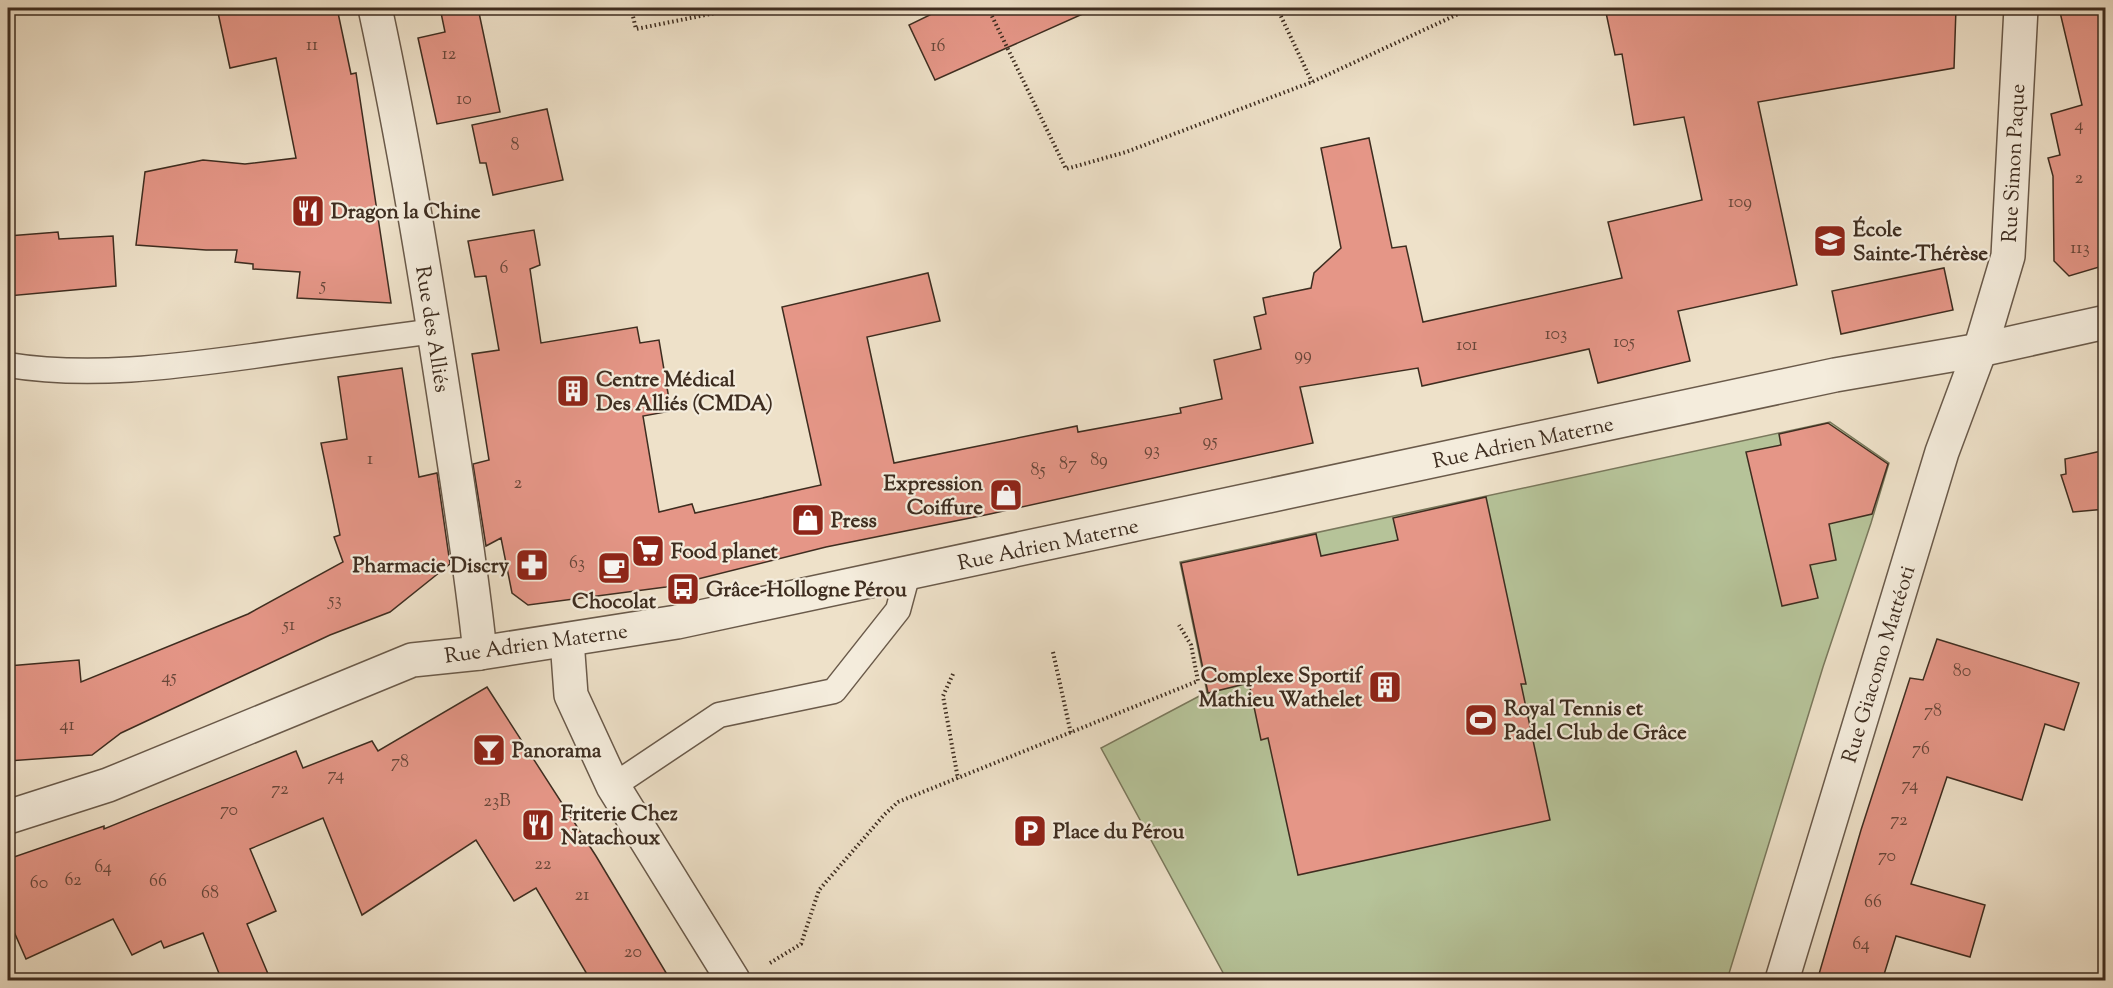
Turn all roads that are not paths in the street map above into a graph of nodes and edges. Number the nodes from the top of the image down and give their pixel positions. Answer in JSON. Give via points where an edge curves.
{"nodes":[{"id":1,"x":375,"y":8,"type":"edge"},
{"id":2,"x":2021,"y":8,"type":"edge"},
{"id":3,"x":2106,"y":322,"type":"edge"},
{"id":4,"x":434,"y":331,"type":"junction"},
{"id":5,"x":1980,"y":350,"type":"junction"},
{"id":6,"x":8,"y":365,"type":"edge"},
{"id":7,"x":908,"y":573,"type":"junction"},
{"id":8,"x":567,"y":640,"type":"junction"},
{"id":9,"x":480,"y":653,"type":"junction"},
{"id":10,"x":613,"y":786,"type":"junction"},
{"id":11,"x":8,"y":817,"type":"edge"},
{"id":12,"x":733,"y":981,"type":"edge"},
{"id":13,"x":1782,"y":981,"type":"edge"}],
"edges":[{"from":1,"to":4,"type":"street","name":"Rue des Alliés","via":[[400,127]]},
{"from":2,"to":5,"type":"street","name":"Rue Simon Paque","via":[[2008,256]]},
{"from":3,"to":5,"type":"street","name":"Rue Adrien Materne"},
{"from":4,"to":6,"type":"lane","via":[[181,366],[34,369]]},
{"from":4,"to":9,"type":"street","name":"Rue des Alliés"},
{"from":5,"to":7,"type":"street","name":"Rue Adrien Materne","via":[[1835,375]]},
{"from":5,"to":13,"type":"street","name":"Rue Giacomo Mattéoti","via":[[1942,452]]},
{"from":7,"to":8,"type":"street","name":"Rue Adrien Materne"},
{"from":7,"to":10,"type":"lane","via":[[898,610],[834,691],[719,715]]},
{"from":8,"to":9,"type":"street","name":"Rue Adrien Materne"},
{"from":8,"to":10,"type":"street","via":[[571,695]]},
{"from":9,"to":11,"type":"street","name":"Rue Adrien Materne","via":[[412,660],[108,785]]},
{"from":10,"to":12,"type":"street"}]}
